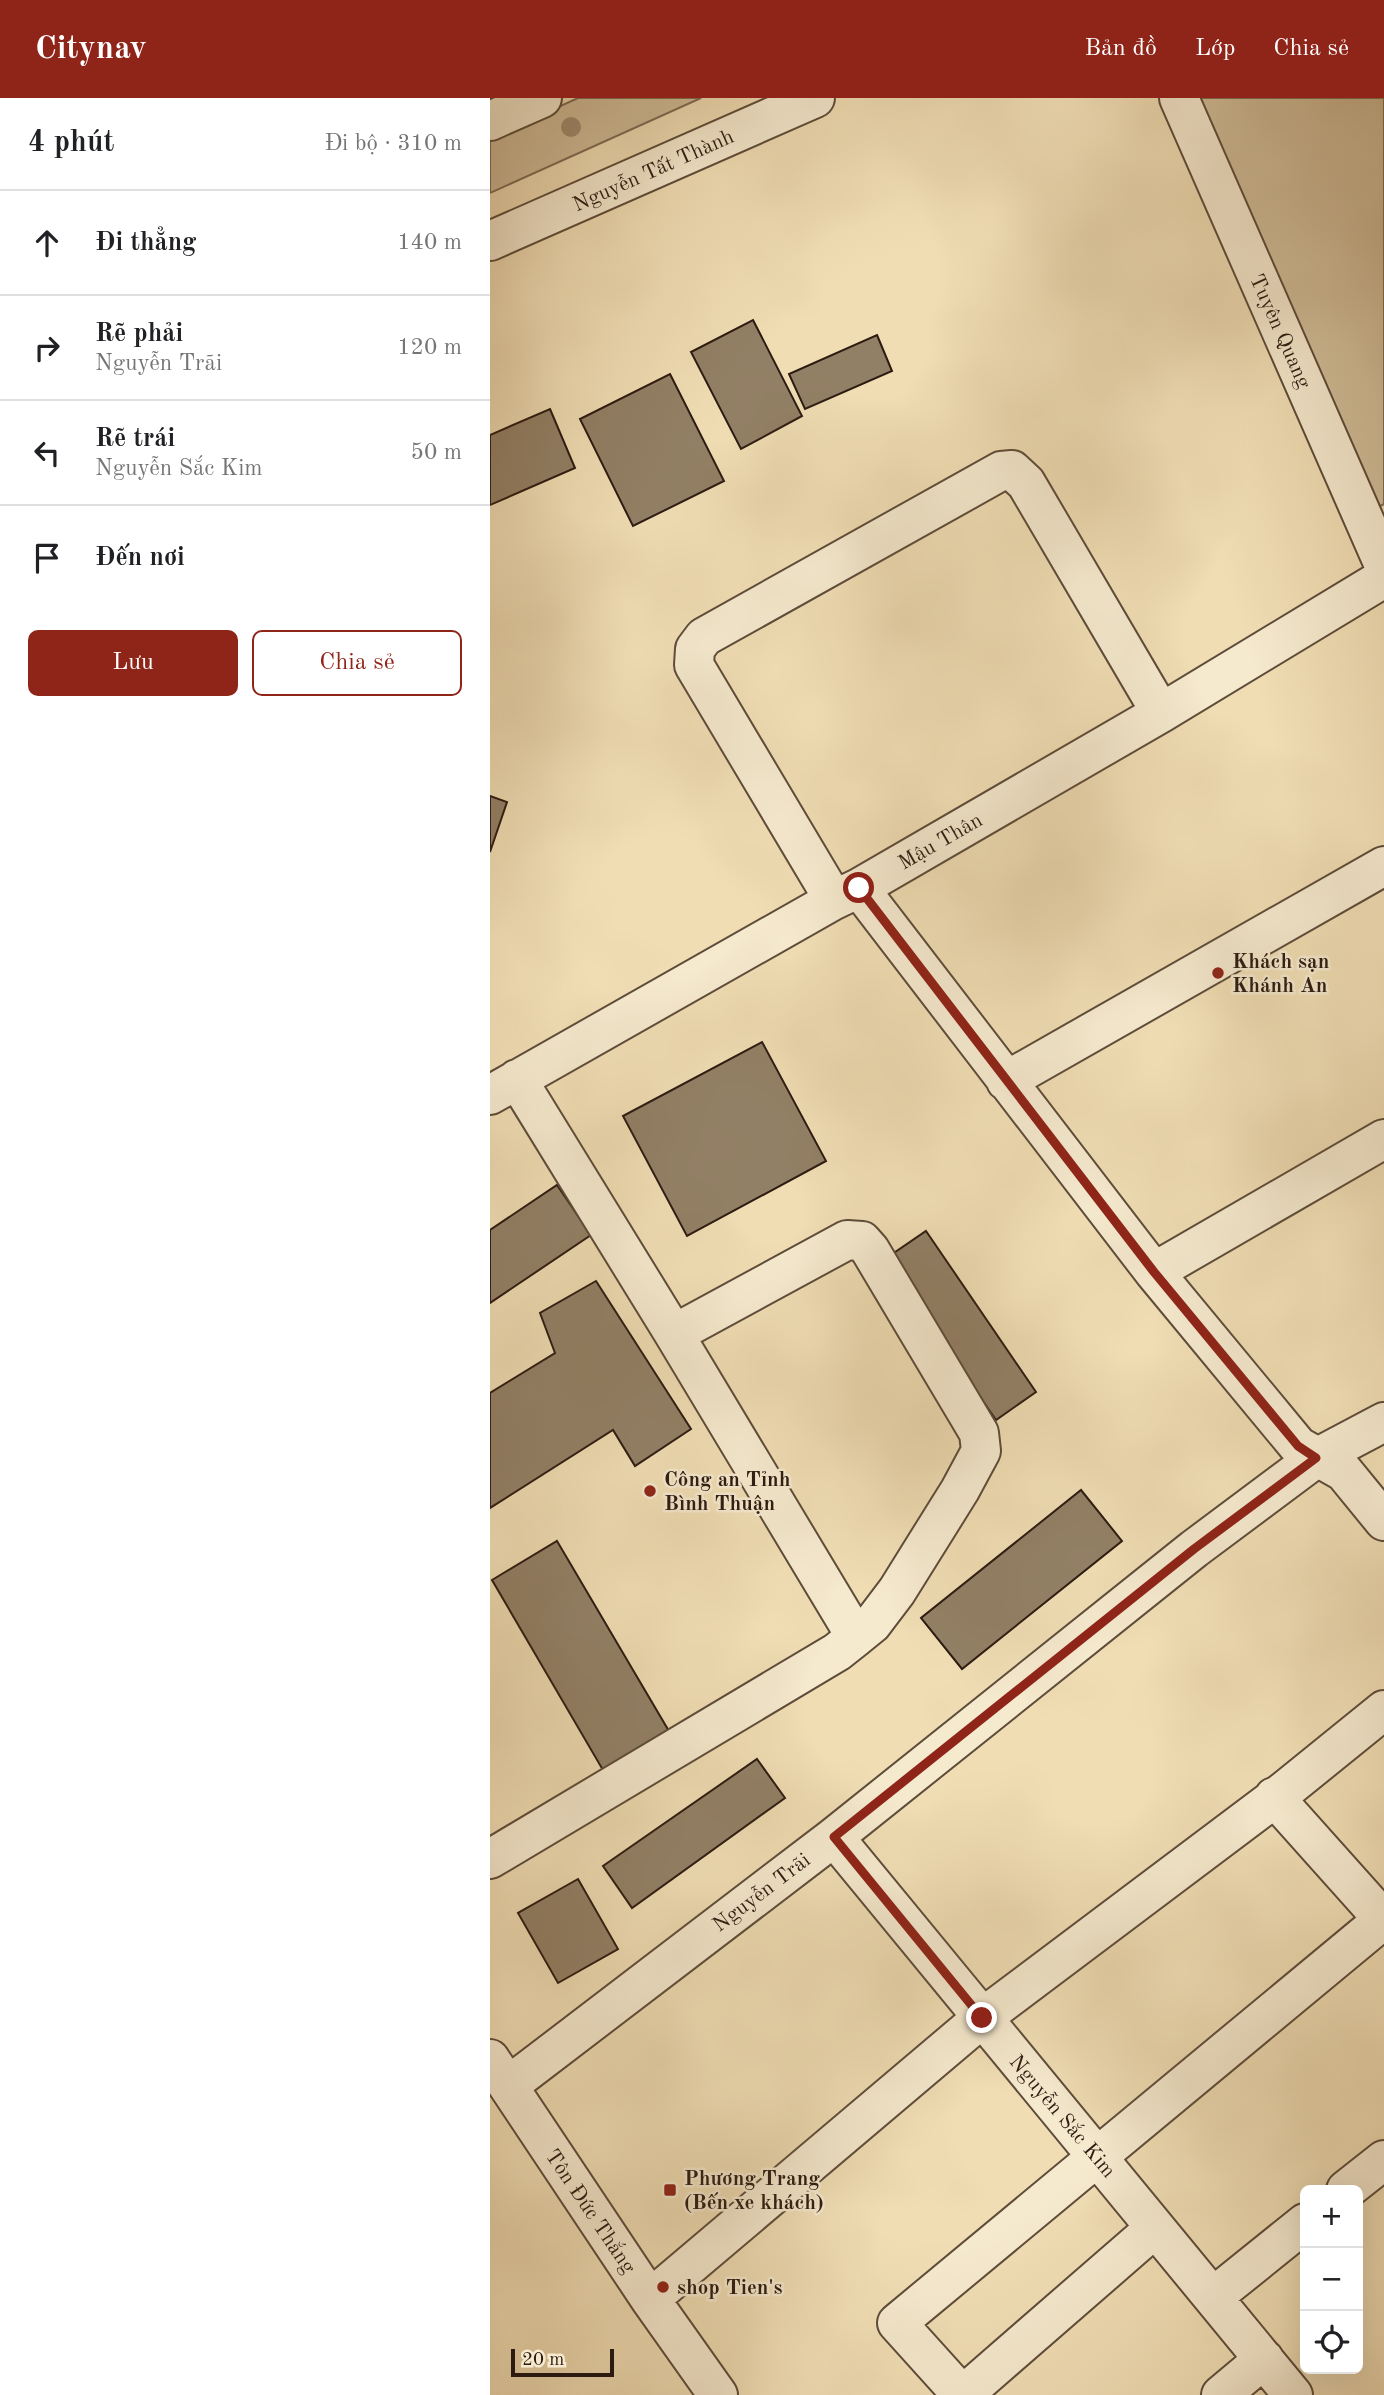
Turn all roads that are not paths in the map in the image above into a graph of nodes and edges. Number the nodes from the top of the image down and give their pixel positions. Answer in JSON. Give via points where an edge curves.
{"nodes":[{"id":1,"x":542,"y":98,"type":"edge"},
{"id":2,"x":815,"y":98,"type":"edge"},
{"id":3,"x":1179,"y":98,"type":"edge"},
{"id":4,"x":490,"y":121,"type":"edge"},
{"id":5,"x":490,"y":241,"type":"edge"},
{"id":6,"x":1384,"y":565,"type":"edge"},
{"id":7,"x":1384,"y":578,"type":"edge"},
{"id":8,"x":1161,"y":713,"type":"junction"},
{"id":9,"x":1384,"y":866,"type":"edge"},
{"id":10,"x":847,"y":894,"type":"junction"},
{"id":11,"x":1006,"y":1081,"type":"junction"},
{"id":12,"x":503,"y":1087,"type":"edge"},
{"id":13,"x":1384,"y":1139,"type":"edge"},
{"id":14,"x":1154,"y":1272,"type":"junction"},
{"id":15,"x":674,"y":1334,"type":"junction"},
{"id":16,"x":1384,"y":1422,"type":"edge"},
{"id":17,"x":1316,"y":1458,"type":"junction"},
{"id":18,"x":1384,"y":1521,"type":"edge"},
{"id":19,"x":856,"y":1637,"type":"junction"},
{"id":20,"x":1384,"y":1710,"type":"edge"},
{"id":21,"x":1274,"y":1797,"type":"junction"},
{"id":22,"x":834,"y":1837,"type":"junction"},
{"id":23,"x":490,"y":1859,"type":"edge"},
{"id":24,"x":1384,"y":1919,"type":"edge"},
{"id":25,"x":982,"y":2018,"type":"junction"},
{"id":26,"x":499,"y":2073,"type":"edge"},
{"id":27,"x":1097,"y":2157,"type":"junction"},
{"id":28,"x":1384,"y":2160,"type":"edge"},
{"id":29,"x":1352,"y":2185,"type":"edge"},
{"id":30,"x":1300,"y":2227,"type":"edge"},
{"id":31,"x":1155,"y":2228,"type":"junction"},
{"id":32,"x":1213,"y":2297,"type":"junction"},
{"id":33,"x":650,"y":2299,"type":"junction"},
{"id":34,"x":1264,"y":2360,"type":"junction"},
{"id":35,"x":718,"y":2395,"type":"edge"},
{"id":36,"x":963,"y":2395,"type":"edge"},
{"id":37,"x":1221,"y":2395,"type":"edge"},
{"id":38,"x":1293,"y":2395,"type":"edge"}],
"edges":[{"from":1,"to":4,"type":"street"},
{"from":2,"to":5,"type":"street","name":"Nguyễn Tất Thành"},
{"from":3,"to":6,"type":"street","name":"Tuyên Quang"},
{"from":7,"to":8,"type":"street","name":"Mậu Thân"},
{"from":8,"to":10,"type":"street","name":"Mậu Thân"},
{"from":8,"to":10,"type":"street","via":[[1026,483],[1012,470],[1001,471],[704,637],[695,649],[694,665]]},
{"from":9,"to":11,"type":"street"},
{"from":10,"to":11,"type":"street"},
{"from":10,"to":12,"type":"street","name":"Mậu Thân"},
{"from":11,"to":14,"type":"street"},
{"from":12,"to":15,"type":"street"},
{"from":13,"to":14,"type":"street"},
{"from":14,"to":17,"type":"street","via":[[1298,1446]]},
{"from":15,"to":19,"type":"street"},
{"from":15,"to":19,"type":"street","via":[[847,1240],[862,1241],[870,1250],[979,1433],[981,1451],[897,1591]]},
{"from":16,"to":17,"type":"street","name":"Nguyễn Trãi"},
{"from":17,"to":18,"type":"street","via":[[1344,1472]]},
{"from":17,"to":22,"type":"street","name":"Nguyễn Trãi","via":[[1194,1549]]},
{"from":19,"to":23,"type":"street"},
{"from":20,"to":21,"type":"street"},
{"from":21,"to":24,"type":"street"},
{"from":21,"to":25,"type":"street"},
{"from":22,"to":25,"type":"street","name":"Nguyễn Sắc Kim"},
{"from":22,"to":26,"type":"street","name":"Nguyễn Trãi"},
{"from":24,"to":27,"type":"street"},
{"from":25,"to":27,"type":"street","name":"Nguyễn Sắc Kim"},
{"from":25,"to":33,"type":"street"},
{"from":26,"to":33,"type":"street","name":"Tôn Đức Thắng"},
{"from":27,"to":31,"type":"street","name":"Nguyễn Sắc Kim"},
{"from":27,"to":36,"type":"street","via":[[897,2323]]},
{"from":28,"to":29,"type":"street"},
{"from":30,"to":32,"type":"street"},
{"from":31,"to":32,"type":"street","name":"Nguyễn Sắc Kim"},
{"from":31,"to":36,"type":"street"},
{"from":32,"to":34,"type":"street","name":"Nguyễn Sắc Kim"},
{"from":33,"to":35,"type":"street","name":"Tôn Đức Thắng"},
{"from":34,"to":37,"type":"street"},
{"from":34,"to":38,"type":"street","name":"Nguyễn Sắc Kim"}]}
